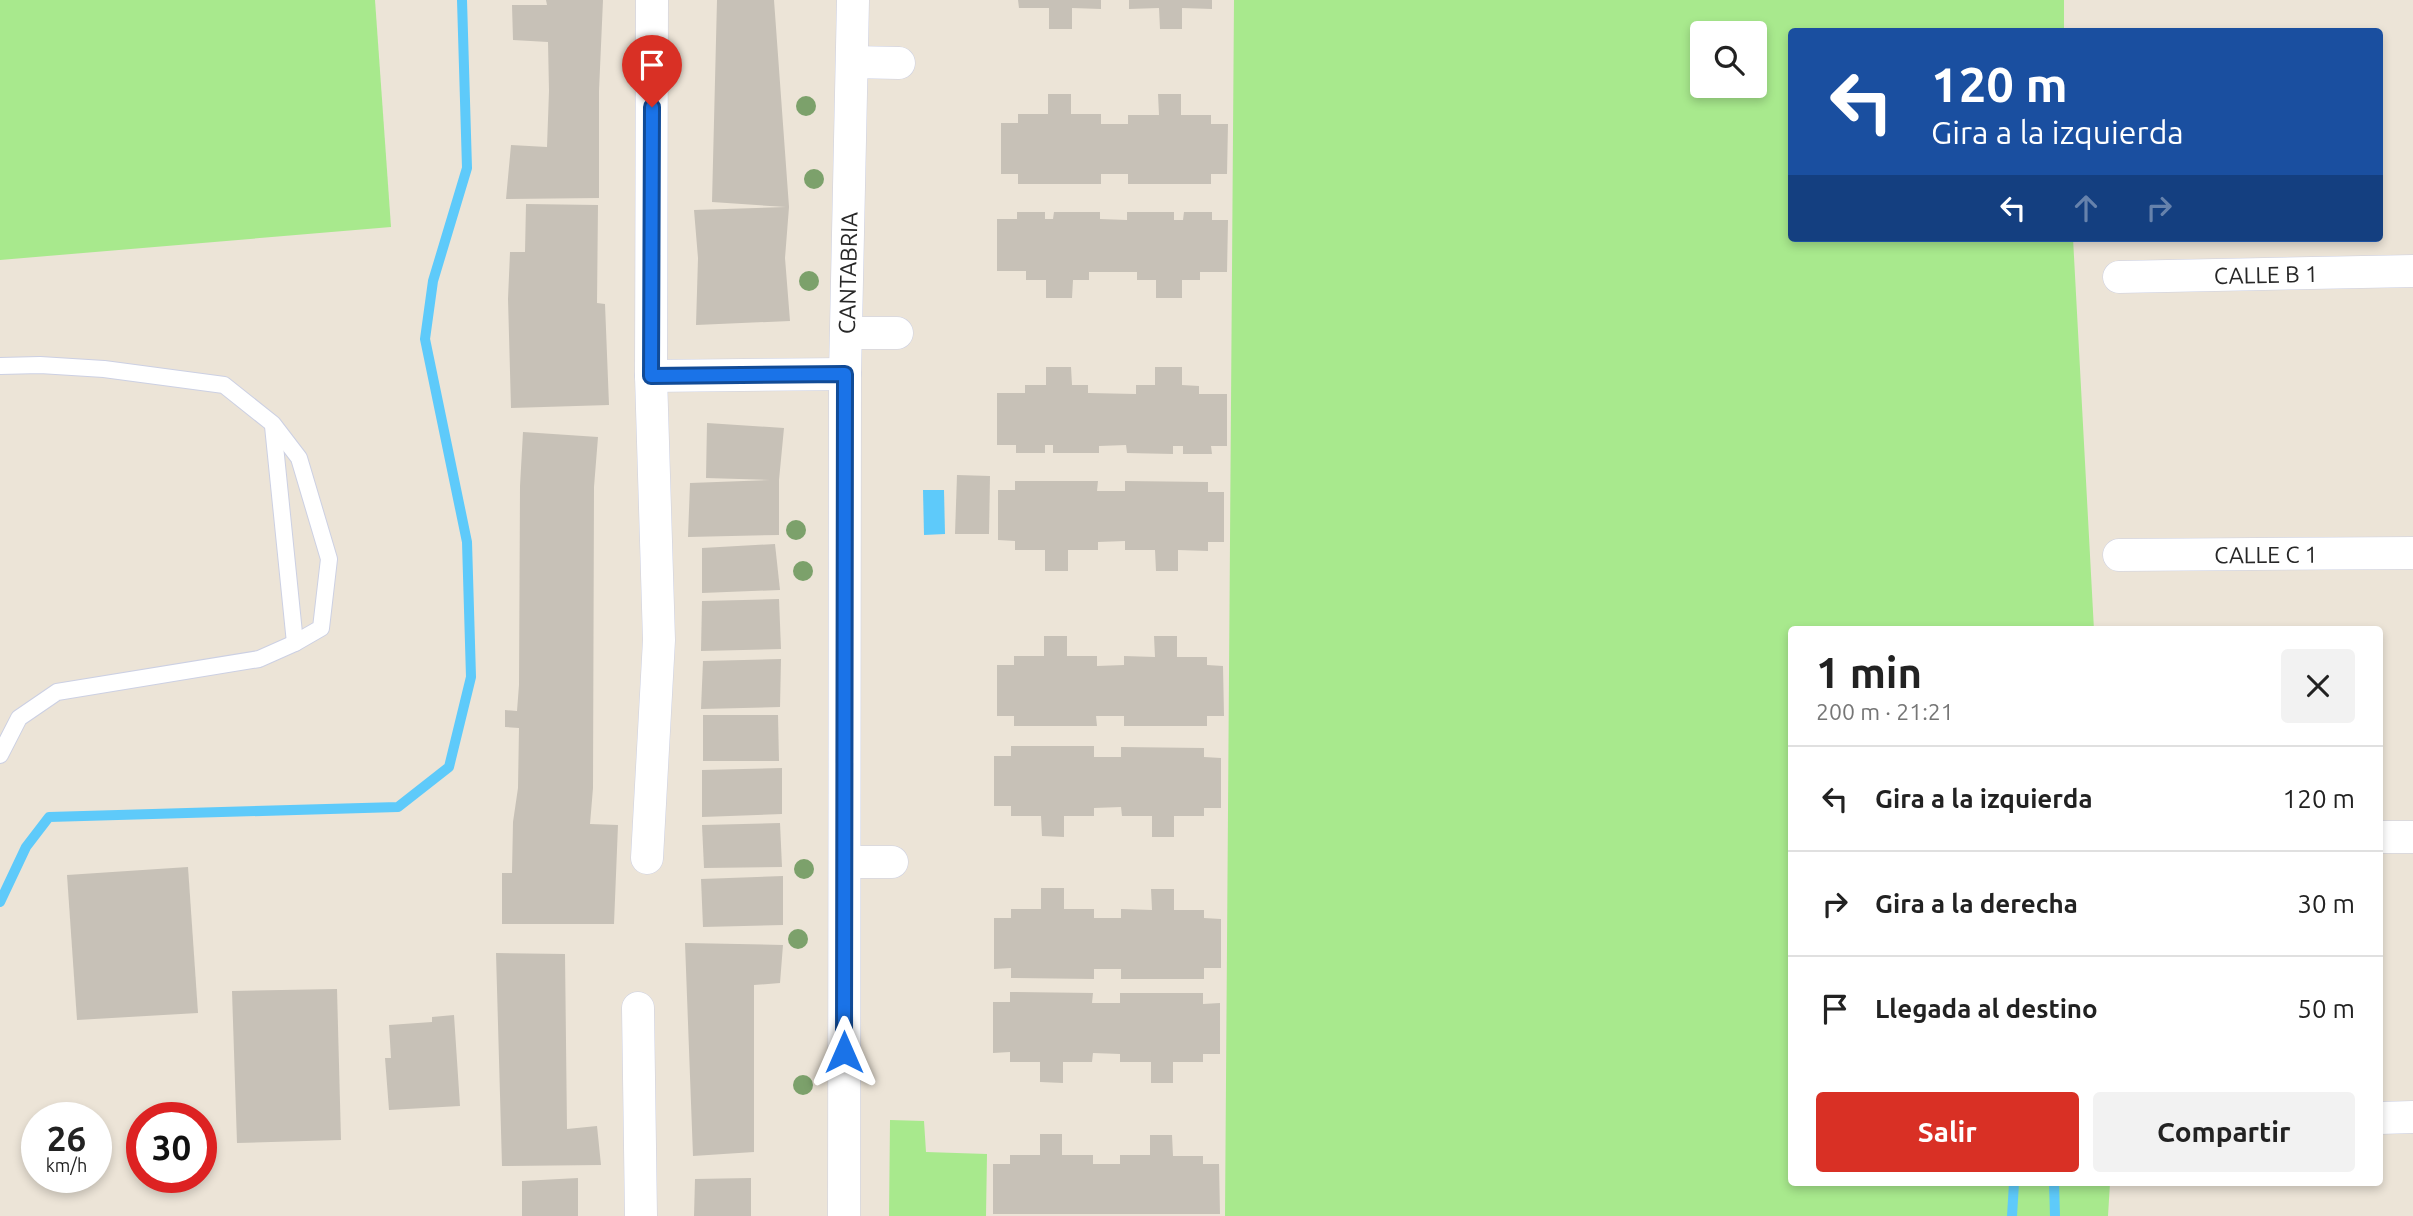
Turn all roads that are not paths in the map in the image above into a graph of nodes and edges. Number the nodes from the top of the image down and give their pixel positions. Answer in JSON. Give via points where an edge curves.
{"nodes":[{"id":1,"x":652,"y":0,"type":"edge"},
{"id":2,"x":853,"y":0,"type":"edge"},
{"id":3,"x":852,"y":62,"type":"junction"},
{"id":4,"x":899,"y":62,"type":"dead end"},
{"id":5,"x":2413,"y":271,"type":"edge"},
{"id":6,"x":2119,"y":276,"type":"dead end"},
{"id":7,"x":846,"y":333,"type":"junction"},
{"id":8,"x":897,"y":333,"type":"dead end"},
{"id":9,"x":0,"y":366,"type":"edge"},
{"id":10,"x":845,"y":374,"type":"junction"},
{"id":11,"x":651,"y":376,"type":"junction"},
{"id":12,"x":273,"y":424,"type":"junction"},
{"id":13,"x":2413,"y":553,"type":"edge"},
{"id":14,"x":2119,"y":555,"type":"dead end"},
{"id":15,"x":295,"y":643,"type":"junction"},
{"id":16,"x":0,"y":755,"type":"edge"},
{"id":17,"x":2383,"y":837,"type":"edge"},
{"id":18,"x":2413,"y":837,"type":"edge"},
{"id":19,"x":647,"y":858,"type":"dead end"},
{"id":20,"x":845,"y":862,"type":"junction"},
{"id":21,"x":892,"y":862,"type":"dead end"},
{"id":22,"x":638,"y":1009,"type":"dead end"},
{"id":23,"x":2413,"y":1117,"type":"edge"},
{"id":24,"x":2383,"y":1118,"type":"edge"},
{"id":25,"x":641,"y":1216,"type":"edge"},
{"id":26,"x":844,"y":1216,"type":"edge"}],
"edges":[{"from":1,"to":11,"type":"street"},
{"from":2,"to":3,"type":"street","name":"CANTABRIA"},
{"from":3,"to":4,"type":"street"},
{"from":3,"to":7,"type":"street","name":"CANTABRIA"},
{"from":5,"to":6,"type":"street","name":"CALLE B 1"},
{"from":7,"to":8,"type":"street"},
{"from":7,"to":10,"type":"street","name":"CANTABRIA"},
{"from":9,"to":12,"type":"lane","via":[[104,369],[224,385]]},
{"from":10,"to":11,"type":"street"},
{"from":10,"to":20,"type":"street","name":"CANTABRIA"},
{"from":11,"to":19,"type":"street","via":[[659,640]]},
{"from":12,"to":15,"type":"lane"},
{"from":12,"to":15,"type":"lane","via":[[299,458],[329,559],[321,628]]},
{"from":13,"to":14,"type":"street","name":"CALLE C 1"},
{"from":15,"to":16,"type":"lane","via":[[258,659],[57,692],[19,718]]},
{"from":17,"to":18,"type":"street"},
{"from":20,"to":21,"type":"street"},
{"from":20,"to":26,"type":"street","name":"CANTABRIA"},
{"from":22,"to":25,"type":"street"},
{"from":23,"to":24,"type":"street"}]}
